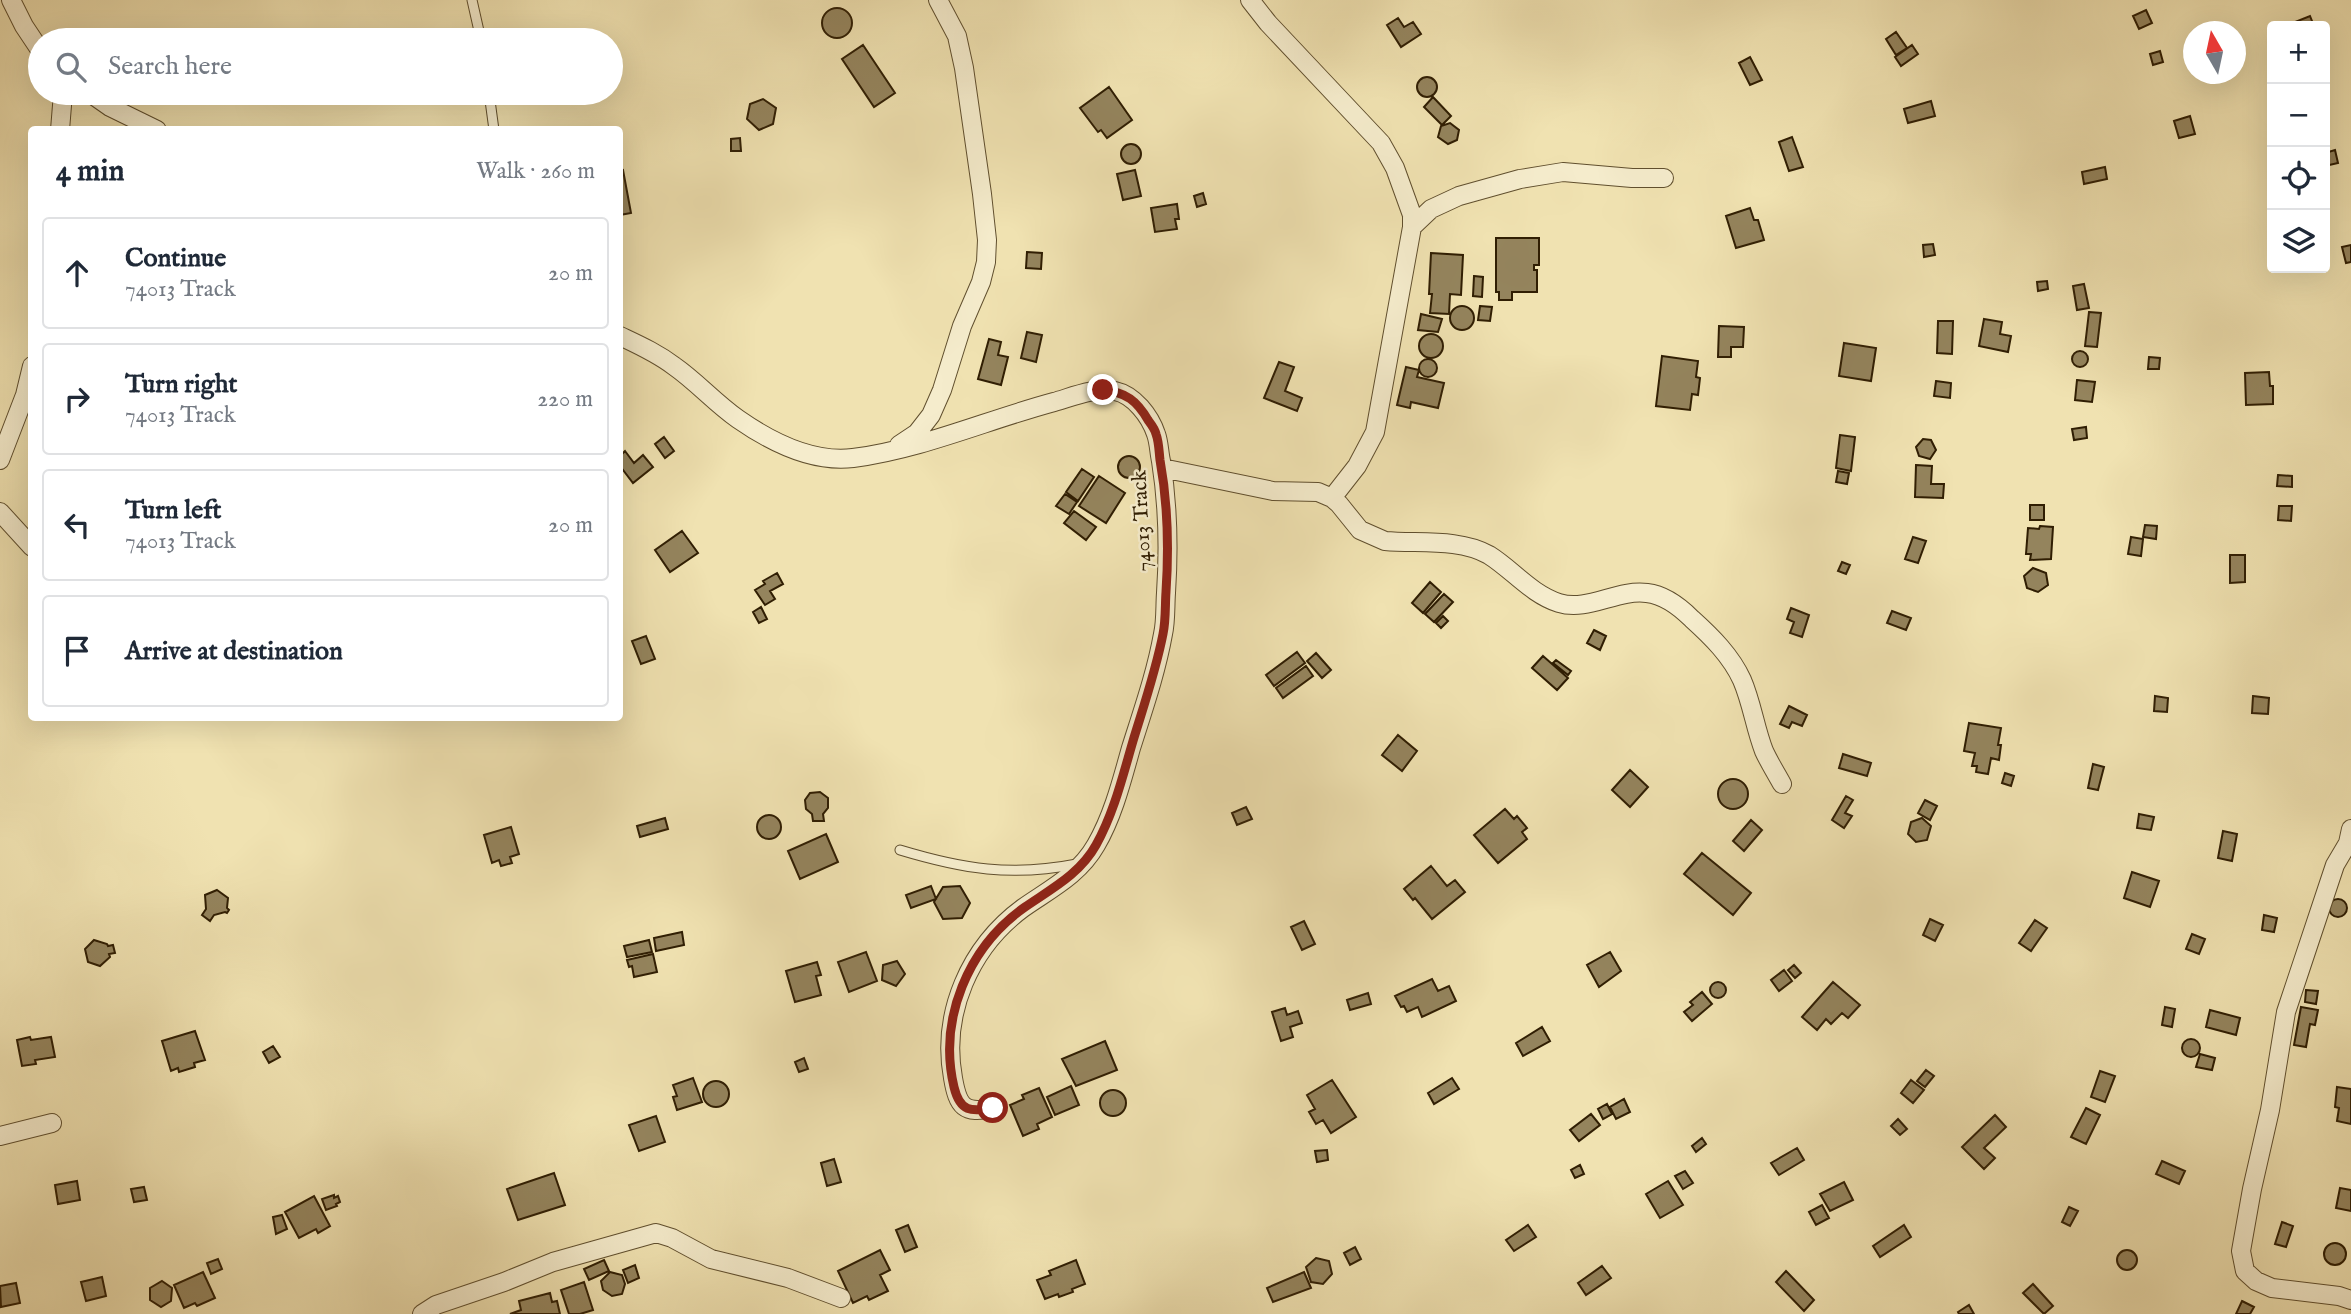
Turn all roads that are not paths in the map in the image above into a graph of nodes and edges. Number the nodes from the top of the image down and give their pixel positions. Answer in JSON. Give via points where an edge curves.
{"nodes":[{"id":1,"x":11,"y":0,"type":"edge"},
{"id":2,"x":472,"y":0,"type":"edge"},
{"id":3,"x":938,"y":0,"type":"edge"},
{"id":4,"x":1250,"y":0,"type":"edge"},
{"id":5,"x":478,"y":28,"type":"edge"},
{"id":6,"x":28,"y":32,"type":"edge"},
{"id":7,"x":62,"y":105,"type":"edge"},
{"id":8,"x":107,"y":105,"type":"edge"},
{"id":9,"x":491,"y":105,"type":"edge"},
{"id":10,"x":61,"y":126,"type":"edge"},
{"id":11,"x":149,"y":126,"type":"edge"},
{"id":12,"x":493,"y":126,"type":"edge"},
{"id":13,"x":1664,"y":178,"type":"dead end"},
{"id":14,"x":1412,"y":227,"type":"junction"},
{"id":15,"x":623,"y":337,"type":"edge"},
{"id":16,"x":28,"y":382,"type":"edge"},
{"id":17,"x":890,"y":450,"type":"junction"},
{"id":18,"x":0,"y":460,"type":"edge"},
{"id":19,"x":1162,"y":468,"type":"junction"},
{"id":20,"x":1332,"y":498,"type":"junction"},
{"id":21,"x":0,"y":512,"type":"edge"},
{"id":22,"x":28,"y":543,"type":"edge"},
{"id":23,"x":1782,"y":784,"type":"dead end"},
{"id":24,"x":2351,"y":829,"type":"edge"},
{"id":25,"x":900,"y":850,"type":"dead end"},
{"id":26,"x":1084,"y":862,"type":"junction"},
{"id":27,"x":993,"y":1108,"type":"dead end"},
{"id":28,"x":52,"y":1123,"type":"dead end"},
{"id":29,"x":0,"y":1136,"type":"edge"},
{"id":30,"x":841,"y":1298,"type":"dead end"},
{"id":31,"x":2351,"y":1300,"type":"edge"},
{"id":32,"x":422,"y":1314,"type":"edge"}],
"edges":[{"from":1,"to":6,"type":"street"},
{"from":2,"to":5,"type":"lane"},
{"from":3,"to":17,"type":"street","via":[[957,36],[964,68],[982,194],[986,262],[931,415],[917,433]]},
{"from":4,"to":14,"type":"street","via":[[1381,143],[1395,167]]},
{"from":7,"to":10,"type":"street"},
{"from":8,"to":11,"type":"street"},
{"from":9,"to":12,"type":"lane"},
{"from":13,"to":14,"type":"street","via":[[1563,172],[1520,179],[1459,196],[1431,209]]},
{"from":14,"to":20,"type":"street","via":[[1375,432]]},
{"from":15,"to":17,"type":"street","name":"74013 Track","via":[[675,366],[736,418],[776,442],[818,458],[850,458]]},
{"from":16,"to":18,"type":"street"},
{"from":17,"to":19,"type":"street","name":"74013 Track","via":[[1103,390],[1129,396],[1140,406],[1156,432]]},
{"from":19,"to":20,"type":"street","via":[[1246,487],[1318,492]]},
{"from":19,"to":26,"type":"street","name":"74013 Track","via":[[1168,567],[1164,632],[1117,795]]},
{"from":20,"to":23,"type":"street","via":[[1360,530],[1373,537],[1473,548],[1542,596],[1562,604],[1577,606],[1627,594],[1663,597],[1701,627],[1728,657],[1742,681],[1765,753]]},
{"from":21,"to":22,"type":"street"},
{"from":24,"to":31,"type":"street","via":[[2334,865],[2287,1012],[2241,1251],[2245,1271],[2256,1281],[2272,1288]]},
{"from":25,"to":26,"type":"lane","via":[[978,869],[1056,868]]},
{"from":26,"to":27,"type":"street","name":"74013 Track","via":[[1001,927],[963,985],[950,1028],[955,1090],[967,1109]]},
{"from":28,"to":29,"type":"street"},
{"from":30,"to":32,"type":"street","via":[[789,1278],[711,1259],[656,1233],[553,1262]]}]}
